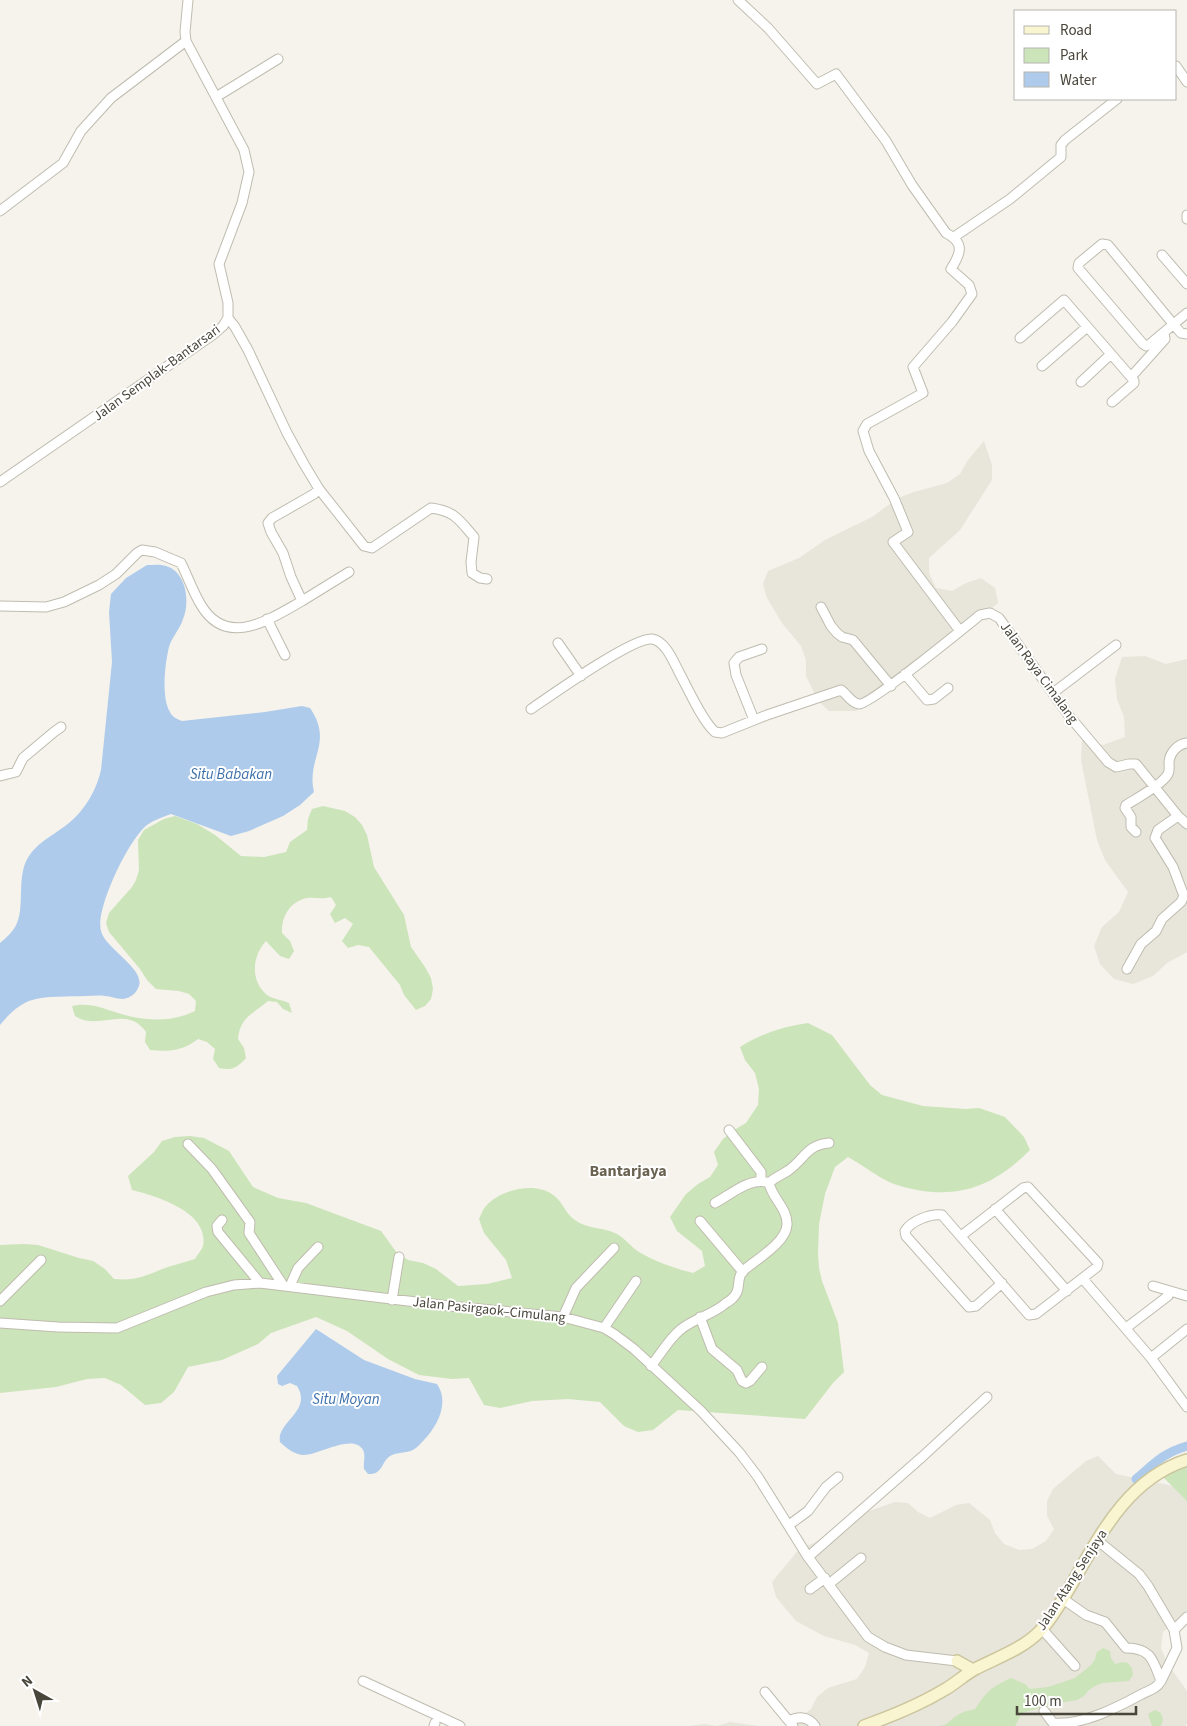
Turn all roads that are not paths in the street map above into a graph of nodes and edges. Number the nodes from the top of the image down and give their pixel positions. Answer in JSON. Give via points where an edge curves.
{"nodes":[{"id":1,"x":188,"y":0,"type":"edge"},
{"id":2,"x":738,"y":0,"type":"edge"},
{"id":3,"x":186,"y":41,"type":"junction"},
{"id":4,"x":278,"y":59,"type":"dead end"},
{"id":5,"x":1177,"y":67,"type":"edge"},
{"id":6,"x":1187,"y":82,"type":"edge"},
{"id":7,"x":216,"y":96,"type":"junction"},
{"id":8,"x":1116,"y":100,"type":"edge"},
{"id":9,"x":0,"y":211,"type":"edge"},
{"id":10,"x":1187,"y":215,"type":"edge"},
{"id":11,"x":1187,"y":219,"type":"edge"},
{"id":12,"x":954,"y":237,"type":"junction"},
{"id":13,"x":1162,"y":254,"type":"dead end"},
{"id":14,"x":1187,"y":284,"type":"edge"},
{"id":15,"x":1187,"y":313,"type":"edge"},
{"id":16,"x":228,"y":318,"type":"junction"},
{"id":17,"x":1174,"y":325,"type":"junction"},
{"id":18,"x":1087,"y":327,"type":"junction"},
{"id":19,"x":1164,"y":333,"type":"junction"},
{"id":20,"x":1187,"y":334,"type":"edge"},
{"id":21,"x":1020,"y":338,"type":"dead end"},
{"id":22,"x":1111,"y":354,"type":"junction"},
{"id":23,"x":1042,"y":366,"type":"dead end"},
{"id":24,"x":1132,"y":377,"type":"junction"},
{"id":25,"x":1081,"y":382,"type":"dead end"},
{"id":26,"x":1112,"y":402,"type":"dead end"},
{"id":27,"x":0,"y":482,"type":"edge"},
{"id":28,"x":319,"y":489,"type":"junction"},
{"id":29,"x":349,"y":572,"type":"dead end"},
{"id":30,"x":487,"y":579,"type":"dead end"},
{"id":31,"x":302,"y":601,"type":"junction"},
{"id":32,"x":0,"y":606,"type":"edge"},
{"id":33,"x":821,"y":607,"type":"dead end"},
{"id":34,"x":267,"y":619,"type":"junction"},
{"id":35,"x":960,"y":631,"type":"junction"},
{"id":36,"x":558,"y":643,"type":"dead end"},
{"id":37,"x":1116,"y":645,"type":"dead end"},
{"id":38,"x":762,"y":649,"type":"dead end"},
{"id":39,"x":285,"y":655,"type":"dead end"},
{"id":40,"x":905,"y":674,"type":"junction"},
{"id":41,"x":580,"y":676,"type":"junction"},
{"id":42,"x":891,"y":686,"type":"junction"},
{"id":43,"x":948,"y":688,"type":"dead end"},
{"id":44,"x":1053,"y":693,"type":"junction"},
{"id":45,"x":531,"y":709,"type":"dead end"},
{"id":46,"x":754,"y":720,"type":"junction"},
{"id":47,"x":61,"y":728,"type":"dead end"},
{"id":48,"x":1187,"y":743,"type":"edge"},
{"id":49,"x":0,"y":776,"type":"edge"},
{"id":50,"x":1153,"y":786,"type":"junction"},
{"id":51,"x":1178,"y":816,"type":"junction"},
{"id":52,"x":1187,"y":824,"type":"edge"},
{"id":53,"x":1136,"y":832,"type":"dead end"},
{"id":54,"x":1127,"y":969,"type":"dead end"},
{"id":55,"x":729,"y":1130,"type":"dead end"},
{"id":56,"x":829,"y":1143,"type":"dead end"},
{"id":57,"x":188,"y":1144,"type":"dead end"},
{"id":58,"x":765,"y":1182,"type":"junction"},
{"id":59,"x":715,"y":1203,"type":"dead end"},
{"id":60,"x":995,"y":1209,"type":"junction"},
{"id":61,"x":222,"y":1220,"type":"dead end"},
{"id":62,"x":700,"y":1221,"type":"dead end"},
{"id":63,"x":961,"y":1236,"type":"junction"},
{"id":64,"x":318,"y":1247,"type":"dead end"},
{"id":65,"x":614,"y":1248,"type":"dead end"},
{"id":66,"x":399,"y":1257,"type":"dead end"},
{"id":67,"x":41,"y":1260,"type":"dead end"},
{"id":68,"x":743,"y":1272,"type":"junction"},
{"id":69,"x":1083,"y":1279,"type":"junction"},
{"id":70,"x":636,"y":1280,"type":"dead end"},
{"id":71,"x":260,"y":1283,"type":"junction"},
{"id":72,"x":1002,"y":1283,"type":"junction"},
{"id":73,"x":286,"y":1286,"type":"junction"},
{"id":74,"x":1153,"y":1286,"type":"dead end"},
{"id":75,"x":1067,"y":1291,"type":"junction"},
{"id":76,"x":1168,"y":1296,"type":"dead end"},
{"id":77,"x":1187,"y":1296,"type":"edge"},
{"id":78,"x":392,"y":1300,"type":"junction"},
{"id":79,"x":0,"y":1301,"type":"edge"},
{"id":80,"x":563,"y":1317,"type":"junction"},
{"id":81,"x":700,"y":1317,"type":"junction"},
{"id":82,"x":0,"y":1323,"type":"edge"},
{"id":83,"x":604,"y":1328,"type":"junction"},
{"id":84,"x":1126,"y":1328,"type":"junction"},
{"id":85,"x":1187,"y":1330,"type":"edge"},
{"id":86,"x":1151,"y":1358,"type":"junction"},
{"id":87,"x":651,"y":1366,"type":"junction"},
{"id":88,"x":762,"y":1366,"type":"dead end"},
{"id":89,"x":987,"y":1397,"type":"dead end"},
{"id":90,"x":1187,"y":1407,"type":"edge"},
{"id":91,"x":1187,"y":1460,"type":"edge"},
{"id":92,"x":838,"y":1477,"type":"dead end"},
{"id":93,"x":789,"y":1525,"type":"junction"},
{"id":94,"x":1097,"y":1540,"type":"junction"},
{"id":95,"x":808,"y":1557,"type":"junction"},
{"id":96,"x":861,"y":1558,"type":"dead end"},
{"id":97,"x":827,"y":1581,"type":"junction"},
{"id":98,"x":810,"y":1589,"type":"dead end"},
{"id":99,"x":1063,"y":1599,"type":"junction"},
{"id":100,"x":1187,"y":1617,"type":"edge"},
{"id":101,"x":1042,"y":1629,"type":"junction"},
{"id":102,"x":1174,"y":1630,"type":"junction"},
{"id":103,"x":965,"y":1666,"type":"junction"},
{"id":104,"x":1075,"y":1666,"type":"dead end"},
{"id":105,"x":363,"y":1681,"type":"dead end"},
{"id":106,"x":1161,"y":1681,"type":"junction"},
{"id":107,"x":765,"y":1692,"type":"dead end"},
{"id":108,"x":1044,"y":1711,"type":"dead end"},
{"id":109,"x":791,"y":1723,"type":"edge"},
{"id":110,"x":460,"y":1726,"type":"edge"},
{"id":111,"x":815,"y":1726,"type":"edge"},
{"id":112,"x":864,"y":1726,"type":"edge"}],
"edges":[{"from":1,"to":3,"type":"street","name":"Jalan Semplak–Bantarsari"},
{"from":2,"to":12,"type":"street","via":[[768,28],[817,84],[836,74],[946,233]]},
{"from":3,"to":7,"type":"street","name":"Jalan Semplak–Bantarsari"},
{"from":3,"to":9,"type":"street","via":[[111,98],[81,131],[63,163]]},
{"from":4,"to":7,"type":"street"},
{"from":5,"to":6,"type":"street"},
{"from":7,"to":16,"type":"street","name":"Jalan Semplak–Bantarsari","via":[[244,150],[249,172],[242,203],[218,264],[228,303]]},
{"from":8,"to":12,"type":"street","via":[[1065,140],[1061,145],[1061,158],[1010,199]]},
{"from":10,"to":11,"type":"street"},
{"from":12,"to":35,"type":"street","via":[[960,245],[959,256],[951,269],[969,285],[972,294],[913,367],[923,393],[868,424],[863,431],[869,452],[908,532],[893,542]]},
{"from":13,"to":14,"type":"street"},
{"from":15,"to":17,"type":"street"},
{"from":16,"to":27,"type":"street","name":"Jalan Semplak–Bantarsari","via":[[214,334]]},
{"from":16,"to":28,"type":"street","via":[[248,350],[293,445]]},
{"from":17,"to":19,"type":"street"},
{"from":17,"to":19,"type":"street","via":[[1108,245],[1102,244],[1079,263],[1078,268],[1142,344],[1150,344]]},
{"from":17,"to":20,"type":"street","via":[[1181,333]]},
{"from":18,"to":21,"type":"street","via":[[1064,300]]},
{"from":18,"to":22,"type":"street"},
{"from":18,"to":23,"type":"street"},
{"from":19,"to":24,"type":"street","via":[[1165,338]]},
{"from":22,"to":24,"type":"street"},
{"from":22,"to":25,"type":"street"},
{"from":24,"to":26,"type":"street","via":[[1134,383]]},
{"from":28,"to":30,"type":"street","via":[[360,543],[369,549],[431,508],[446,510],[474,537],[472,573]]},
{"from":28,"to":31,"type":"street","via":[[268,523]]},
{"from":29,"to":31,"type":"street"},
{"from":31,"to":34,"type":"street"},
{"from":32,"to":34,"type":"street","via":[[46,607],[64,602],[99,585],[116,574],[137,553],[148,550],[181,563],[201,605],[220,625],[242,628]]},
{"from":33,"to":42,"type":"street","via":[[837,633],[853,640]]},
{"from":34,"to":39,"type":"street"},
{"from":35,"to":40,"type":"street","name":"Jalan Raya Cimalang"},
{"from":35,"to":44,"type":"street","name":"Jalan Raya Cimalang","via":[[983,614],[996,616]]},
{"from":36,"to":41,"type":"street"},
{"from":37,"to":44,"type":"street"},
{"from":38,"to":46,"type":"street","via":[[739,657],[734,663]]},
{"from":40,"to":42,"type":"street","name":"Jalan Raya Cimalang"},
{"from":40,"to":43,"type":"street","via":[[927,700],[934,699]]},
{"from":41,"to":45,"type":"street"},
{"from":41,"to":46,"type":"street","via":[[609,657],[652,639],[661,644],[672,658],[712,730],[722,733]]},
{"from":42,"to":46,"type":"street","name":"Jalan Raya Cimalang","via":[[864,704],[854,703],[841,690]]},
{"from":44,"to":50,"type":"street","name":"Jalan Raya Cimalang","via":[[1108,762],[1116,767],[1136,764]]},
{"from":47,"to":49,"type":"street","via":[[24,758],[16,772]]},
{"from":48,"to":50,"type":"street","via":[[1172,753],[1168,774]]},
{"from":50,"to":51,"type":"street","name":"Jalan Raya Cimalang"},
{"from":50,"to":53,"type":"street","via":[[1126,805],[1131,827]]},
{"from":51,"to":52,"type":"street","name":"Jalan Raya Cimalang"},
{"from":51,"to":54,"type":"street","via":[[1158,830],[1156,838],[1173,867],[1184,896],[1141,944]]},
{"from":55,"to":58,"type":"street"},
{"from":56,"to":58,"type":"street","via":[[812,1148],[792,1168]]},
{"from":57,"to":73,"type":"street","via":[[212,1169],[250,1222],[249,1233]]},
{"from":58,"to":59,"type":"street","via":[[751,1183]]},
{"from":58,"to":68,"type":"street","via":[[784,1212],[787,1226],[779,1240]]},
{"from":60,"to":63,"type":"street"},
{"from":60,"to":69,"type":"street","via":[[1025,1187],[1030,1188],[1097,1261],[1097,1266]]},
{"from":60,"to":75,"type":"street"},
{"from":61,"to":71,"type":"street","via":[[217,1226],[218,1232]]},
{"from":62,"to":68,"type":"street"},
{"from":63,"to":72,"type":"street"},
{"from":63,"to":72,"type":"street","via":[[940,1214],[916,1222],[905,1231],[969,1307],[976,1306]]},
{"from":64,"to":73,"type":"street"},
{"from":65,"to":80,"type":"street","via":[[576,1288]]},
{"from":66,"to":78,"type":"street"},
{"from":67,"to":79,"type":"street"},
{"from":68,"to":81,"type":"street","via":[[732,1298]]},
{"from":69,"to":75,"type":"street"},
{"from":69,"to":84,"type":"street"},
{"from":70,"to":83,"type":"street"},
{"from":71,"to":73,"type":"street","name":"Jalan Pasirgaok–Cimulang"},
{"from":71,"to":82,"type":"street","name":"Jalan Pasirgaok–Cimulang","via":[[206,1292],[117,1328],[58,1328]]},
{"from":72,"to":75,"type":"street","via":[[1031,1315]]},
{"from":73,"to":78,"type":"street","name":"Jalan Pasirgaok–Cimulang"},
{"from":74,"to":77,"type":"street"},
{"from":76,"to":84,"type":"street"},
{"from":78,"to":80,"type":"street","name":"Jalan Pasirgaok–Cimulang"},
{"from":80,"to":83,"type":"street","name":"Jalan Pasirgaok–Cimulang"},
{"from":81,"to":87,"type":"street","via":[[680,1330]]},
{"from":81,"to":88,"type":"street","via":[[712,1349],[737,1370],[742,1381],[750,1381]]},
{"from":83,"to":87,"type":"street","name":"Jalan Pasirgaok–Cimulang","via":[[634,1349]]},
{"from":84,"to":86,"type":"street"},
{"from":85,"to":86,"type":"street"},
{"from":86,"to":90,"type":"street"},
{"from":87,"to":93,"type":"street","name":"Jalan Pasirgaok–Cimulang","via":[[701,1411],[739,1452]]},
{"from":89,"to":95,"type":"street"},
{"from":91,"to":94,"type":"main road","name":"Jalan Atang Senjaya","via":[[1154,1476],[1127,1498]]},
{"from":92,"to":93,"type":"street","via":[[808,1511]]},
{"from":93,"to":95,"type":"street","name":"Jalan Pasirgaok–Cimulang"},
{"from":94,"to":99,"type":"main road","name":"Jalan Atang Senjaya"},
{"from":94,"to":102,"type":"street","via":[[1139,1574]]},
{"from":95,"to":97,"type":"street","name":"Jalan Pasirgaok–Cimulang"},
{"from":96,"to":97,"type":"street"},
{"from":97,"to":98,"type":"street"},
{"from":97,"to":103,"type":"street","name":"Jalan Pasirgaok–Cimulang","via":[[862,1630],[876,1642],[906,1655]]},
{"from":99,"to":101,"type":"main road","name":"Jalan Atang Senjaya"},
{"from":99,"to":106,"type":"street","via":[[1086,1615],[1105,1622],[1126,1648],[1145,1651]]},
{"from":100,"to":102,"type":"street"},
{"from":101,"to":103,"type":"main road","name":"Jalan Atang Senjaya","via":[[1022,1644]]},
{"from":101,"to":104,"type":"street"},
{"from":102,"to":106,"type":"street","via":[[1177,1648]]},
{"from":103,"to":112,"type":"main road","name":"Jalan Atang Senjaya","via":[[944,1690],[902,1712]]},
{"from":105,"to":110,"type":"street"},
{"from":106,"to":108,"type":"street","via":[[1157,1688],[1119,1707],[1071,1723],[1053,1723]]},
{"from":107,"to":109,"type":"street"},
{"from":109,"to":111,"type":"street","via":[[795,1718],[804,1717]]}]}
